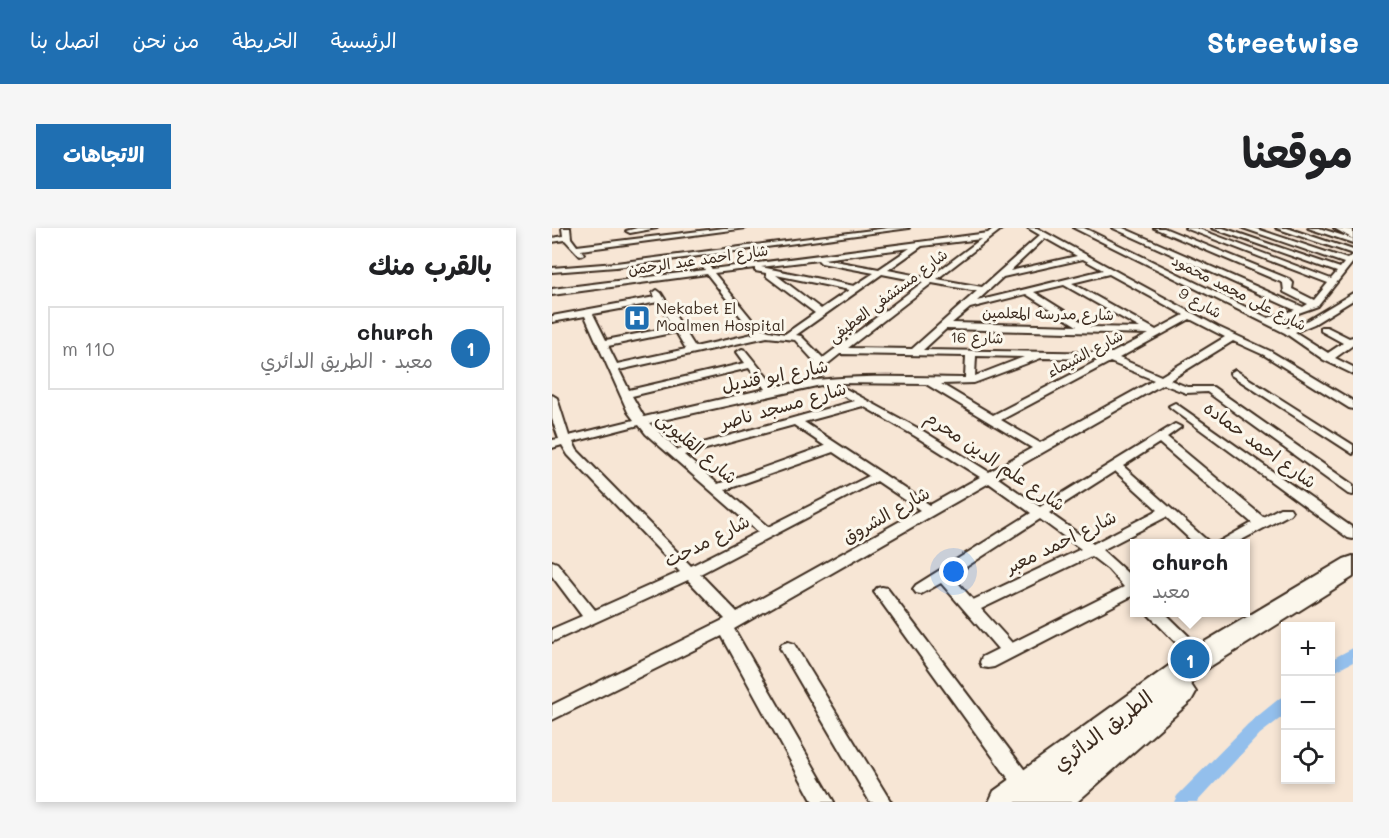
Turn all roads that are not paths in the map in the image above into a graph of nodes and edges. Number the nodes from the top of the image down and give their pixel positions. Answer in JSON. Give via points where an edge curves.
{"nodes":[{"id":1,"x":566,"y":228,"type":"edge"},
{"id":2,"x":653,"y":228,"type":"edge"},
{"id":3,"x":742,"y":228,"type":"edge"},
{"id":4,"x":848,"y":228,"type":"edge"},
{"id":5,"x":905,"y":228,"type":"edge"},
{"id":6,"x":999,"y":228,"type":"edge"},
{"id":7,"x":1032,"y":228,"type":"edge"},
{"id":8,"x":1078,"y":228,"type":"edge"},
{"id":9,"x":1117,"y":228,"type":"edge"},
{"id":10,"x":1158,"y":228,"type":"edge"},
{"id":11,"x":1189,"y":228,"type":"edge"},
{"id":12,"x":1216,"y":228,"type":"edge"},
{"id":13,"x":1247,"y":228,"type":"edge"},
{"id":14,"x":1280,"y":228,"type":"edge"},
{"id":15,"x":1312,"y":228,"type":"edge"},
{"id":16,"x":1340,"y":228,"type":"edge"},
{"id":17,"x":831,"y":229,"type":"edge"},
{"id":18,"x":630,"y":231,"type":"dead end"},
{"id":19,"x":991,"y":235,"type":"junction"},
{"id":20,"x":1045,"y":235,"type":"junction"},
{"id":21,"x":1353,"y":236,"type":"edge"},
{"id":22,"x":838,"y":237,"type":"junction"},
{"id":23,"x":567,"y":238,"type":"junction"},
{"id":24,"x":552,"y":240,"type":"edge"},
{"id":25,"x":1353,"y":241,"type":"edge"},
{"id":26,"x":921,"y":243,"type":"junction"},
{"id":27,"x":577,"y":248,"type":"junction"},
{"id":28,"x":1353,"y":252,"type":"edge"},
{"id":29,"x":854,"y":253,"type":"junction"},
{"id":30,"x":704,"y":254,"type":"junction"},
{"id":31,"x":1084,"y":257,"type":"junction"},
{"id":32,"x":810,"y":259,"type":"junction"},
{"id":33,"x":582,"y":260,"type":"junction"},
{"id":34,"x":1351,"y":260,"type":"edge"},
{"id":35,"x":553,"y":265,"type":"edge"},
{"id":36,"x":747,"y":267,"type":"junction"},
{"id":37,"x":765,"y":271,"type":"junction"},
{"id":38,"x":1110,"y":271,"type":"junction"},
{"id":39,"x":1342,"y":271,"type":"junction"},
{"id":40,"x":709,"y":272,"type":"junction"},
{"id":41,"x":879,"y":272,"type":"junction"},
{"id":42,"x":1000,"y":275,"type":"junction"},
{"id":43,"x":648,"y":280,"type":"junction"},
{"id":44,"x":930,"y":281,"type":"junction"},
{"id":45,"x":1065,"y":282,"type":"junction"},
{"id":46,"x":1333,"y":282,"type":"junction"},
{"id":47,"x":856,"y":289,"type":"junction"},
{"id":48,"x":983,"y":290,"type":"junction"},
{"id":49,"x":1027,"y":291,"type":"junction"},
{"id":50,"x":552,"y":292,"type":"edge"},
{"id":51,"x":1353,"y":296,"type":"edge"},
{"id":52,"x":660,"y":299,"type":"junction"},
{"id":53,"x":1316,"y":304,"type":"junction"},
{"id":54,"x":966,"y":306,"type":"junction"},
{"id":55,"x":1303,"y":310,"type":"junction"},
{"id":56,"x":588,"y":313,"type":"junction"},
{"id":57,"x":821,"y":313,"type":"junction"},
{"id":58,"x":1191,"y":315,"type":"junction"},
{"id":59,"x":552,"y":319,"type":"edge"},
{"id":60,"x":1268,"y":321,"type":"junction"},
{"id":61,"x":943,"y":326,"type":"junction"},
{"id":62,"x":679,"y":329,"type":"junction"},
{"id":63,"x":1324,"y":329,"type":"dead end"},
{"id":64,"x":1088,"y":330,"type":"junction"},
{"id":65,"x":1288,"y":331,"type":"junction"},
{"id":66,"x":1154,"y":332,"type":"junction"},
{"id":67,"x":767,"y":334,"type":"junction"},
{"id":68,"x":788,"y":336,"type":"junction"},
{"id":69,"x":1232,"y":337,"type":"junction"},
{"id":70,"x":1008,"y":340,"type":"junction"},
{"id":71,"x":1351,"y":341,"type":"edge"},
{"id":72,"x":602,"y":344,"type":"junction"},
{"id":73,"x":692,"y":350,"type":"junction"},
{"id":74,"x":839,"y":351,"type":"junction"},
{"id":75,"x":742,"y":352,"type":"dead end"},
{"id":76,"x":915,"y":352,"type":"junction"},
{"id":77,"x":971,"y":352,"type":"junction"},
{"id":78,"x":1041,"y":354,"type":"junction"},
{"id":79,"x":1112,"y":357,"type":"junction"},
{"id":80,"x":1328,"y":358,"type":"junction"},
{"id":81,"x":752,"y":364,"type":"junction"},
{"id":82,"x":821,"y":364,"type":"junction"},
{"id":83,"x":613,"y":368,"type":"junction"},
{"id":84,"x":1353,"y":371,"type":"edge"},
{"id":85,"x":1235,"y":373,"type":"dead end"},
{"id":86,"x":1162,"y":380,"type":"junction"},
{"id":87,"x":819,"y":381,"type":"junction"},
{"id":88,"x":928,"y":381,"type":"junction"},
{"id":89,"x":970,"y":381,"type":"junction"},
{"id":90,"x":772,"y":391,"type":"junction"},
{"id":91,"x":626,"y":394,"type":"junction"},
{"id":92,"x":552,"y":398,"type":"edge"},
{"id":93,"x":865,"y":402,"type":"junction"},
{"id":94,"x":1175,"y":406,"type":"dead end"},
{"id":95,"x":1353,"y":406,"type":"edge"},
{"id":96,"x":993,"y":420,"type":"junction"},
{"id":97,"x":795,"y":421,"type":"junction"},
{"id":98,"x":641,"y":422,"type":"junction"},
{"id":99,"x":1175,"y":427,"type":"dead end"},
{"id":100,"x":1159,"y":437,"type":"junction"},
{"id":101,"x":559,"y":442,"type":"edge"},
{"id":102,"x":834,"y":447,"type":"junction"},
{"id":103,"x":1041,"y":448,"type":"junction"},
{"id":104,"x":1353,"y":450,"type":"edge"},
{"id":105,"x":676,"y":454,"type":"junction"},
{"id":106,"x":1115,"y":465,"type":"junction"},
{"id":107,"x":878,"y":477,"type":"junction"},
{"id":108,"x":988,"y":478,"type":"junction"},
{"id":109,"x":717,"y":489,"type":"junction"},
{"id":110,"x":1353,"y":491,"type":"edge"},
{"id":111,"x":930,"y":511,"type":"junction"},
{"id":112,"x":1167,"y":511,"type":"junction"},
{"id":113,"x":1285,"y":511,"type":"dead end"},
{"id":114,"x":1040,"y":512,"type":"junction"},
{"id":115,"x":1261,"y":523,"type":"junction"},
{"id":116,"x":767,"y":533,"type":"junction"},
{"id":117,"x":1353,"y":535,"type":"edge"},
{"id":118,"x":1199,"y":539,"type":"edge"},
{"id":119,"x":1230,"y":539,"type":"edge"},
{"id":120,"x":1092,"y":550,"type":"junction"},
{"id":121,"x":1353,"y":565,"type":"edge"},
{"id":122,"x":554,"y":572,"type":"edge"},
{"id":123,"x":690,"y":573,"type":"junction"},
{"id":124,"x":943,"y":575,"type":"junction"},
{"id":125,"x":1353,"y":580,"type":"edge"},
{"id":126,"x":1130,"y":584,"type":"edge"},
{"id":127,"x":921,"y":589,"type":"dead end"},
{"id":128,"x":882,"y":592,"type":"dead end"},
{"id":129,"x":1130,"y":592,"type":"edge"},
{"id":130,"x":971,"y":607,"type":"junction"},
{"id":131,"x":1159,"y":617,"type":"edge"},
{"id":132,"x":593,"y":618,"type":"junction"},
{"id":133,"x":730,"y":624,"type":"junction"},
{"id":134,"x":552,"y":636,"type":"edge"},
{"id":135,"x":788,"y":648,"type":"dead end"},
{"id":136,"x":1010,"y":652,"type":"junction"},
{"id":137,"x":1202,"y":658,"type":"junction"},
{"id":138,"x":988,"y":662,"type":"dead end"},
{"id":139,"x":552,"y":713,"type":"edge"},
{"id":140,"x":1035,"y":794,"type":"edge"},
{"id":141,"x":824,"y":802,"type":"edge"},
{"id":142,"x":881,"y":802,"type":"edge"}],
"edges":[{"from":1,"to":23,"type":"street"},
{"from":2,"to":18,"type":"street"},
{"from":3,"to":27,"type":"street"},
{"from":4,"to":17,"type":"street"},
{"from":5,"to":22,"type":"street"},
{"from":6,"to":19,"type":"street","name":"شارع مستشفى العطيفى"},
{"from":7,"to":20,"type":"street","name":"شارع 9"},
{"from":8,"to":60,"type":"street","name":"شارع على محمد محمود"},
{"from":9,"to":55,"type":"street"},
{"from":10,"to":53,"type":"street","via":[[1286,281],[1287,290]]},
{"from":11,"to":46,"type":"street"},
{"from":12,"to":39,"type":"street"},
{"from":13,"to":34,"type":"street"},
{"from":14,"to":28,"type":"street"},
{"from":15,"to":25,"type":"street"},
{"from":16,"to":21,"type":"highway"},
{"from":17,"to":22,"type":"street"},
{"from":17,"to":33,"type":"street"},
{"from":19,"to":26,"type":"street","name":"شارع احمد عبد الرحمن"},
{"from":19,"to":44,"type":"street","name":"شارع مستشفى العطيفى"},
{"from":20,"to":31,"type":"street","name":"شارع 9"},
{"from":20,"to":42,"type":"street"},
{"from":22,"to":29,"type":"street"},
{"from":22,"to":30,"type":"street"},
{"from":23,"to":24,"type":"street"},
{"from":23,"to":27,"type":"street"},
{"from":26,"to":29,"type":"street","name":"شارع احمد عبد الرحمن"},
{"from":26,"to":41,"type":"street"},
{"from":27,"to":33,"type":"street"},
{"from":29,"to":32,"type":"street","name":"شارع احمد عبد الرحمن"},
{"from":30,"to":35,"type":"street"},
{"from":30,"to":40,"type":"street"},
{"from":31,"to":38,"type":"street","name":"شارع 9"},
{"from":31,"to":42,"type":"street"},
{"from":32,"to":36,"type":"street","name":"شارع احمد عبد الرحمن"},
{"from":32,"to":41,"type":"street"},
{"from":33,"to":35,"type":"street"},
{"from":34,"to":39,"type":"street"},
{"from":36,"to":37,"type":"street"},
{"from":36,"to":40,"type":"street","name":"شارع احمد عبد الرحمن"},
{"from":37,"to":47,"type":"street"},
{"from":37,"to":57,"type":"street"},
{"from":38,"to":45,"type":"street"},
{"from":38,"to":58,"type":"street","name":"شارع 9"},
{"from":39,"to":46,"type":"street"},
{"from":40,"to":43,"type":"street","name":"شارع احمد عبد الرحمن"},
{"from":40,"to":67,"type":"street","via":[[755,329]]},
{"from":41,"to":44,"type":"street"},
{"from":41,"to":47,"type":"street"},
{"from":42,"to":48,"type":"street"},
{"from":43,"to":50,"type":"street","name":"شارع احمد عبد الرحمن"},
{"from":43,"to":52,"type":"street"},
{"from":44,"to":48,"type":"street"},
{"from":44,"to":74,"type":"street","name":"شارع مستشفى العطيفى"},
{"from":45,"to":49,"type":"street"},
{"from":45,"to":66,"type":"street"},
{"from":46,"to":53,"type":"street"},
{"from":47,"to":57,"type":"street"},
{"from":48,"to":54,"type":"street"},
{"from":49,"to":54,"type":"street"},
{"from":49,"to":64,"type":"street"},
{"from":51,"to":65,"type":"street"},
{"from":52,"to":56,"type":"street"},
{"from":52,"to":62,"type":"street"},
{"from":53,"to":55,"type":"street"},
{"from":54,"to":61,"type":"street"},
{"from":55,"to":60,"type":"street"},
{"from":56,"to":59,"type":"street"},
{"from":56,"to":72,"type":"street","name":"شارع القليوبى"},
{"from":57,"to":68,"type":"street"},
{"from":58,"to":66,"type":"street","name":"شارع الشيماء"},
{"from":58,"to":69,"type":"street","name":"شارع 9"},
{"from":60,"to":65,"type":"street","name":"شارع على محمد محمود"},
{"from":61,"to":70,"type":"street","name":"شارع مدرسه المعلمين"},
{"from":61,"to":76,"type":"street"},
{"from":62,"to":72,"type":"street"},
{"from":62,"to":73,"type":"street"},
{"from":63,"to":71,"type":"street"},
{"from":64,"to":66,"type":"street","name":"شارع مدرسه المعلمين"},
{"from":64,"to":70,"type":"street","name":"شارع مدرسه المعلمين"},
{"from":65,"to":80,"type":"street","name":"شارع على محمد محمود"},
{"from":66,"to":79,"type":"street","name":"شارع الشيماء"},
{"from":67,"to":68,"type":"street"},
{"from":67,"to":73,"type":"street"},
{"from":68,"to":82,"type":"street","via":[[800,340]]},
{"from":69,"to":86,"type":"street","name":"شارع الشروق"},
{"from":69,"to":95,"type":"street","name":"شارع 9","via":[[1267,352]]},
{"from":70,"to":77,"type":"street","name":"شارع 16"},
{"from":70,"to":78,"type":"street","name":"شارع 16"},
{"from":71,"to":80,"type":"street"},
{"from":72,"to":83,"type":"street","name":"شارع القليوبى"},
{"from":73,"to":83,"type":"street"},
{"from":74,"to":76,"type":"street","name":"شارع 16"},
{"from":74,"to":82,"type":"street","name":"شارع مستشفى العطيفى"},
{"from":75,"to":81,"type":"street"},
{"from":76,"to":77,"type":"street","name":"شارع 16"},
{"from":77,"to":89,"type":"street"},
{"from":78,"to":79,"type":"street","name":"شارع 16"},
{"from":78,"to":89,"type":"street","name":"شارع ابو قنديل"},
{"from":79,"to":86,"type":"street"},
{"from":79,"to":96,"type":"street","name":"شارع الشيماء"},
{"from":80,"to":84,"type":"street","name":"شارع على محمد محمود"},
{"from":81,"to":90,"type":"street"},
{"from":81,"to":91,"type":"street"},
{"from":82,"to":87,"type":"street"},
{"from":83,"to":91,"type":"street","name":"شارع القليوبى"},
{"from":85,"to":104,"type":"street"},
{"from":86,"to":103,"type":"street","name":"شارع الشروق"},
{"from":86,"to":110,"type":"street","via":[[1190,391],[1209,389]]},
{"from":87,"to":88,"type":"street","name":"شارع ابو قنديل"},
{"from":87,"to":90,"type":"street","name":"شارع ابو قنديل"},
{"from":87,"to":93,"type":"street","name":"شارع علم الدين محرم"},
{"from":88,"to":89,"type":"street","name":"شارع ابو قنديل"},
{"from":88,"to":96,"type":"street"},
{"from":90,"to":98,"type":"street","name":"شارع ابو قنديل"},
{"from":91,"to":98,"type":"street","name":"شارع القليوبى"},
{"from":92,"to":101,"type":"street"},
{"from":93,"to":97,"type":"street","name":"شارع مسجد ناصر"},
{"from":93,"to":108,"type":"street","name":"شارع علم الدين محرم"},
{"from":94,"to":117,"type":"street","name":"شارع احمد حماده"},
{"from":96,"to":103,"type":"street"},
{"from":97,"to":102,"type":"street"},
{"from":97,"to":105,"type":"street","name":"شارع مسجد ناصر"},
{"from":98,"to":101,"type":"street","name":"شارع ابو قنديل"},
{"from":98,"to":105,"type":"street","name":"شارع القليوبى"},
{"from":99,"to":100,"type":"street"},
{"from":100,"to":106,"type":"street"},
{"from":100,"to":115,"type":"street"},
{"from":101,"to":123,"type":"street"},
{"from":102,"to":107,"type":"street"},
{"from":102,"to":109,"type":"street"},
{"from":103,"to":108,"type":"street","name":"شارع الشروق"},
{"from":105,"to":109,"type":"street","name":"شارع القليوبى"},
{"from":106,"to":112,"type":"street"},
{"from":106,"to":114,"type":"street"},
{"from":107,"to":111,"type":"street"},
{"from":107,"to":116,"type":"street","name":"شارع مدحت"},
{"from":108,"to":111,"type":"street","name":"شارع الشروق"},
{"from":108,"to":114,"type":"street","name":"شارع علم الدين محرم"},
{"from":109,"to":116,"type":"street","name":"شارع القليوبى"},
{"from":111,"to":133,"type":"street","name":"شارع الشروق"},
{"from":112,"to":118,"type":"street"},
{"from":112,"to":120,"type":"street","name":"شارع احمد معبر"},
{"from":113,"to":115,"type":"street"},
{"from":114,"to":120,"type":"street","name":"شارع علم الدين محرم"},
{"from":114,"to":124,"type":"street"},
{"from":115,"to":119,"type":"street"},
{"from":116,"to":123,"type":"street","name":"شارع مدحت"},
{"from":120,"to":126,"type":"street","name":"شارع علم الدين محرم"},
{"from":120,"to":130,"type":"street","name":"شارع احمد معبر"},
{"from":121,"to":137,"type":"highway","name":"الطريق الدائري"},
{"from":122,"to":132,"type":"street"},
{"from":123,"to":132,"type":"street","name":"شارع مدحت"},
{"from":123,"to":133,"type":"street"},
{"from":124,"to":127,"type":"street"},
{"from":124,"to":130,"type":"street"},
{"from":125,"to":140,"type":"highway","name":"الطريق الدائري","via":[[1197,679]]},
{"from":128,"to":140,"type":"street"},
{"from":129,"to":136,"type":"street"},
{"from":130,"to":136,"type":"street"},
{"from":131,"to":137,"type":"street"},
{"from":132,"to":134,"type":"street","name":"شارع مدحت"},
{"from":133,"to":139,"type":"street","name":"شارع الشروق"},
{"from":133,"to":141,"type":"street"},
{"from":135,"to":142,"type":"street"},
{"from":136,"to":138,"type":"street"},
{"from":137,"to":140,"type":"highway","name":"الطريق الدائري"}]}
